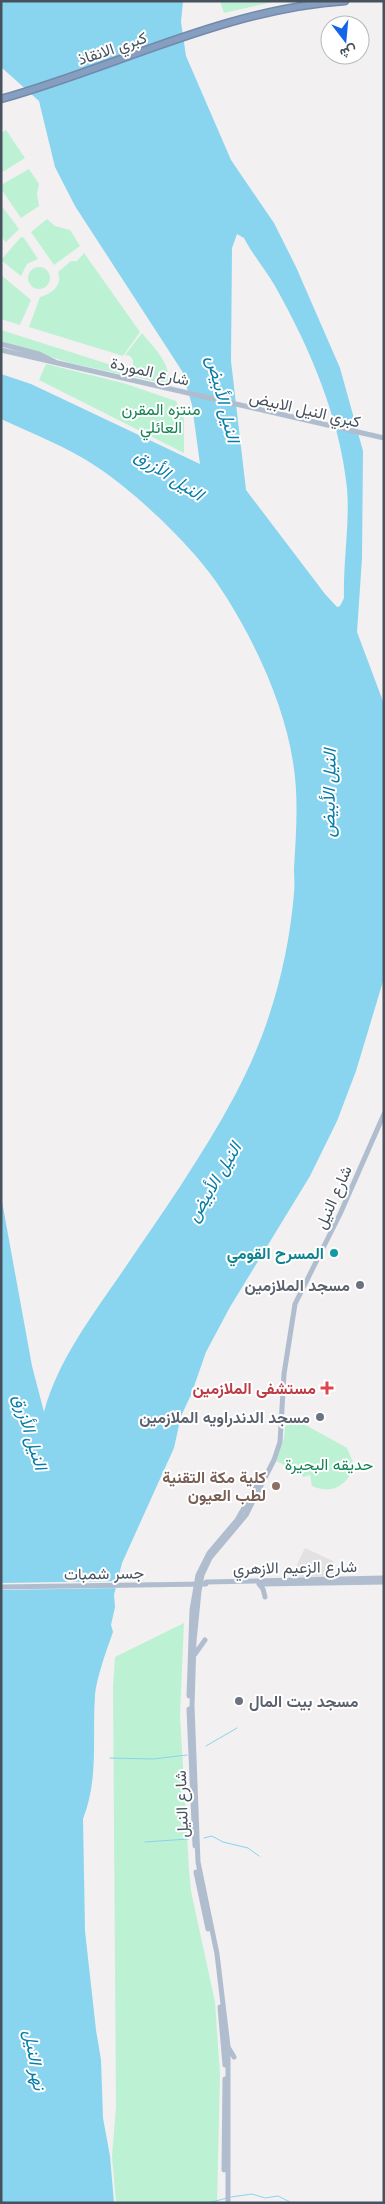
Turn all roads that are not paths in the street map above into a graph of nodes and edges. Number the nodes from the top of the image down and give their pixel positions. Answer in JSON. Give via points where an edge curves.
{"nodes":[{"id":1,"x":306,"y":1,"type":"edge"},
{"id":2,"x":345,"y":1,"type":"edge"},
{"id":3,"x":231,"y":20,"type":"junction"},
{"id":4,"x":1,"y":97,"type":"edge"},
{"id":5,"x":1,"y":344,"type":"edge"},
{"id":6,"x":1,"y":350,"type":"edge"},
{"id":7,"x":58,"y":363,"type":"junction"},
{"id":8,"x":179,"y":390,"type":"joint"},
{"id":9,"x":384,"y":438,"type":"edge"},
{"id":10,"x":384,"y":1114,"type":"edge"},
{"id":11,"x":280,"y":1436,"type":"junction"},
{"id":12,"x":384,"y":1578,"type":"edge"},
{"id":13,"x":345,"y":1581,"type":"junction"},
{"id":14,"x":384,"y":1582,"type":"edge"},
{"id":15,"x":206,"y":1583,"type":"junction"},
{"id":16,"x":259,"y":1584,"type":"junction"},
{"id":17,"x":1,"y":1586,"type":"edge"},
{"id":18,"x":265,"y":1597,"type":"dead end"},
{"id":19,"x":195,"y":1634,"type":"junction"},
{"id":20,"x":194,"y":1658,"type":"junction"},
{"id":21,"x":223,"y":2040,"type":"junction"},
{"id":22,"x":228,"y":2046,"type":"junction"},
{"id":23,"x":234,"y":2057,"type":"dead end"},
{"id":24,"x":225,"y":2194,"type":"junction"},
{"id":25,"x":227,"y":2203,"type":"edge"}],
"edges":[{"from":1,"to":3,"type":"highway"},
{"from":2,"to":3,"type":"highway","via":[[285,8]]},
{"from":3,"to":4,"type":"highway","name":"كبري الانقاذ"},
{"from":5,"to":7,"type":"main road","via":[[39,354]]},
{"from":6,"to":7,"type":"main road"},
{"from":7,"to":8,"type":"main road","name":"شارع الموردة"},
{"from":8,"to":9,"type":"main road","name":"كبري النيل الابيض"},
{"from":10,"to":11,"type":"main road","name":"شارع النيل","via":[[340,1214],[296,1299],[284,1374]]},
{"from":11,"to":19,"type":"main road","name":"شارع النيل","via":[[274,1460],[246,1514],[205,1567]]},
{"from":11,"to":21,"type":"main road","name":"شارع النيل","via":[[271,1460],[242,1513],[206,1557],[193,1594],[189,1689],[196,1870],[214,1954]]},
{"from":12,"to":13,"type":"main road","name":"شارع الزعيم الازهري"},
{"from":13,"to":14,"type":"main road","name":"شارع الزعيم الازهري"},
{"from":13,"to":15,"type":"main road","name":"شارع الزعيم الازهري"},
{"from":13,"to":16,"type":"main road","name":"شارع الزعيم الازهري"},
{"from":15,"to":16,"type":"main road","name":"شارع الزعيم الازهري"},
{"from":15,"to":17,"type":"main road","name":"جسر شمبات","bridge":true},
{"from":16,"to":18,"type":"main road"},
{"from":19,"to":20,"type":"main road","name":"شارع النيل"},
{"from":19,"to":20,"type":"main road","via":[[199,1640],[204,1640]]},
{"from":20,"to":22,"type":"main road","name":"شارع النيل","via":[[192,1706],[199,1870],[217,1954]]},
{"from":21,"to":22,"type":"main road"},
{"from":21,"to":24,"type":"main road","name":"شارع النيل"},
{"from":22,"to":23,"type":"main road"},
{"from":22,"to":24,"type":"main road","name":"شارع النيل","via":[[229,2134]]},
{"from":24,"to":25,"type":"main road"}]}
